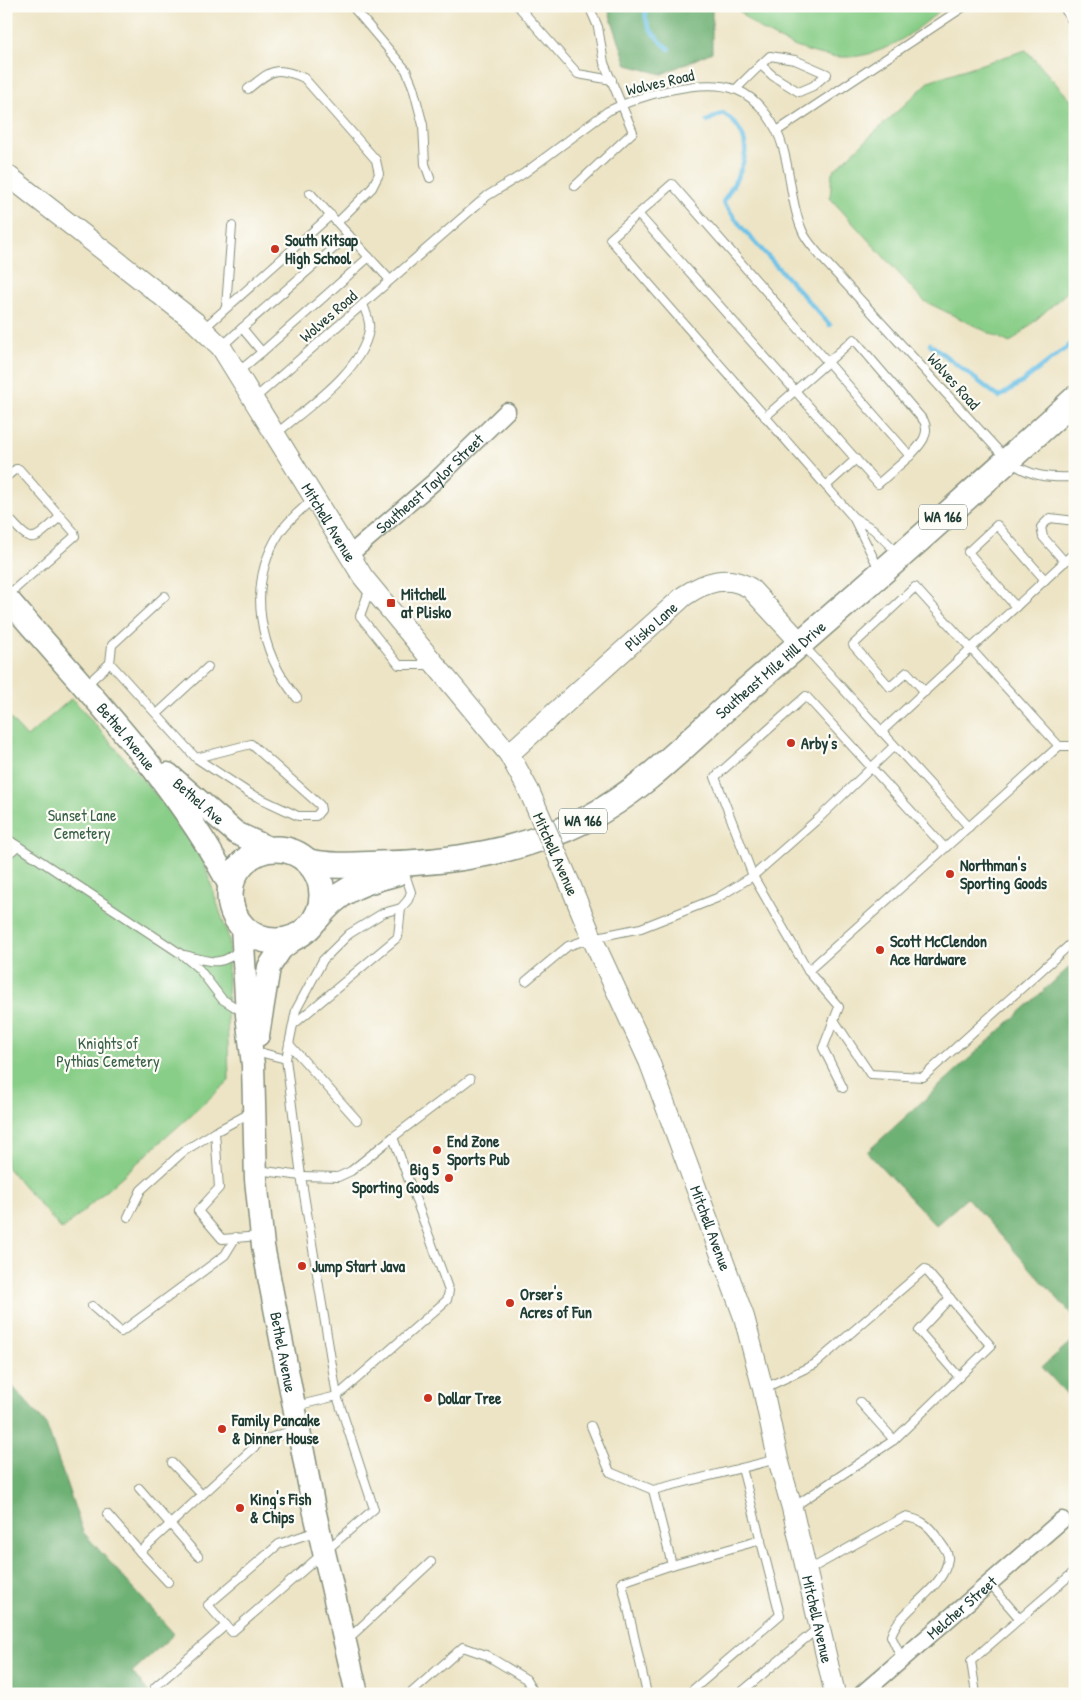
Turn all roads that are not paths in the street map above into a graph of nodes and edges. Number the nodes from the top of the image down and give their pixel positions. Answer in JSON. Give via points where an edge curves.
{"nodes":[{"id":1,"x":352,"y":6,"type":"edge"},
{"id":2,"x":518,"y":6,"type":"edge"},
{"id":3,"x":589,"y":6,"type":"edge"},
{"id":4,"x":965,"y":6,"type":"edge"},
{"id":5,"x":1063,"y":6,"type":"edge"},
{"id":6,"x":1075,"y":26,"type":"edge"},
{"id":7,"x":761,"y":64,"type":"junction"},
{"id":8,"x":612,"y":80,"type":"junction"},
{"id":9,"x":736,"y":89,"type":"junction"},
{"id":10,"x":248,"y":90,"type":"dead end"},
{"id":11,"x":622,"y":104,"type":"junction"},
{"id":12,"x":777,"y":131,"type":"junction"},
{"id":13,"x":6,"y":174,"type":"edge"},
{"id":14,"x":430,"y":178,"type":"dead end"},
{"id":15,"x":575,"y":186,"type":"dead end"},
{"id":16,"x":310,"y":193,"type":"dead end"},
{"id":17,"x":638,"y":214,"type":"junction"},
{"id":18,"x":331,"y":215,"type":"junction"},
{"id":19,"x":338,"y":222,"type":"junction"},
{"id":20,"x":232,"y":226,"type":"dead end"},
{"id":21,"x":349,"y":235,"type":"junction"},
{"id":22,"x":369,"y":256,"type":"junction"},
{"id":23,"x":390,"y":280,"type":"junction"},
{"id":24,"x":363,"y":304,"type":"junction"},
{"id":25,"x":226,"y":307,"type":"junction"},
{"id":26,"x":242,"y":328,"type":"junction"},
{"id":27,"x":203,"y":329,"type":"junction"},
{"id":28,"x":221,"y":347,"type":"junction"},
{"id":29,"x":262,"y":352,"type":"junction"},
{"id":30,"x":828,"y":362,"type":"junction"},
{"id":31,"x":238,"y":372,"type":"junction"},
{"id":32,"x":795,"y":390,"type":"junction"},
{"id":33,"x":254,"y":399,"type":"junction"},
{"id":34,"x":1075,"y":399,"type":"edge"},
{"id":35,"x":507,"y":411,"type":"dead end"},
{"id":36,"x":765,"y":417,"type":"junction"},
{"id":37,"x":276,"y":434,"type":"junction"},
{"id":38,"x":910,"y":456,"type":"junction"},
{"id":39,"x":856,"y":459,"type":"junction"},
{"id":40,"x":1007,"y":460,"type":"junction"},
{"id":41,"x":1075,"y":477,"type":"edge"},
{"id":42,"x":6,"y":478,"type":"edge"},
{"id":43,"x":826,"y":486,"type":"junction"},
{"id":44,"x":314,"y":498,"type":"junction"},
{"id":45,"x":6,"y":515,"type":"edge"},
{"id":46,"x":60,"y":516,"type":"junction"},
{"id":47,"x":853,"y":516,"type":"junction"},
{"id":48,"x":1075,"y":521,"type":"edge"},
{"id":49,"x":1075,"y":552,"type":"edge"},
{"id":50,"x":349,"y":555,"type":"junction"},
{"id":51,"x":900,"y":555,"type":"junction"},
{"id":52,"x":1065,"y":562,"type":"junction"},
{"id":53,"x":881,"y":573,"type":"junction"},
{"id":54,"x":1045,"y":580,"type":"junction"},
{"id":55,"x":370,"y":587,"type":"junction"},
{"id":56,"x":165,"y":596,"type":"dead end"},
{"id":57,"x":6,"y":597,"type":"edge"},
{"id":58,"x":1016,"y":607,"type":"junction"},
{"id":59,"x":801,"y":643,"type":"junction"},
{"id":60,"x":971,"y":649,"type":"junction"},
{"id":61,"x":110,"y":663,"type":"junction"},
{"id":62,"x":434,"y":665,"type":"junction"},
{"id":63,"x":208,"y":667,"type":"dead end"},
{"id":64,"x":84,"y":687,"type":"junction"},
{"id":65,"x":925,"y":692,"type":"junction"},
{"id":66,"x":297,"y":698,"type":"dead end"},
{"id":67,"x":156,"y":714,"type":"junction"},
{"id":68,"x":882,"y":732,"type":"junction"},
{"id":69,"x":134,"y":745,"type":"junction"},
{"id":70,"x":894,"y":746,"type":"junction"},
{"id":71,"x":1059,"y":746,"type":"junction"},
{"id":72,"x":1075,"y":746,"type":"edge"},
{"id":73,"x":509,"y":754,"type":"junction"},
{"id":74,"x":196,"y":758,"type":"junction"},
{"id":75,"x":872,"y":768,"type":"junction"},
{"id":76,"x":969,"y":827,"type":"junction"},
{"id":77,"x":6,"y":838,"type":"edge"},
{"id":78,"x":18,"y":846,"type":"junction"},
{"id":79,"x":945,"y":848,"type":"junction"},
{"id":80,"x":271,"y":849,"type":"junction"},
{"id":81,"x":6,"y":856,"type":"edge"},
{"id":82,"x":309,"y":862,"type":"junction"},
{"id":83,"x":414,"y":867,"type":"junction"},
{"id":84,"x":753,"y":876,"type":"junction"},
{"id":85,"x":231,"y":888,"type":"junction"},
{"id":86,"x":401,"y":908,"type":"junction"},
{"id":87,"x":306,"y":928,"type":"junction"},
{"id":88,"x":243,"y":934,"type":"junction"},
{"id":89,"x":592,"y":938,"type":"junction"},
{"id":90,"x":1075,"y":940,"type":"edge"},
{"id":91,"x":181,"y":954,"type":"junction"},
{"id":92,"x":808,"y":971,"type":"junction"},
{"id":93,"x":526,"y":982,"type":"dead end"},
{"id":94,"x":247,"y":1015,"type":"junction"},
{"id":95,"x":834,"y":1020,"type":"junction"},
{"id":96,"x":294,"y":1024,"type":"junction"},
{"id":97,"x":289,"y":1044,"type":"junction"},
{"id":98,"x":254,"y":1058,"type":"junction"},
{"id":99,"x":286,"y":1059,"type":"junction"},
{"id":100,"x":470,"y":1079,"type":"dead end"},
{"id":101,"x":844,"y":1088,"type":"dead end"},
{"id":102,"x":252,"y":1112,"type":"junction"},
{"id":103,"x":356,"y":1120,"type":"dead end"},
{"id":104,"x":215,"y":1132,"type":"junction"},
{"id":105,"x":393,"y":1137,"type":"junction"},
{"id":106,"x":256,"y":1170,"type":"junction"},
{"id":107,"x":301,"y":1176,"type":"junction"},
{"id":108,"x":128,"y":1217,"type":"dead end"},
{"id":109,"x":262,"y":1235,"type":"junction"},
{"id":110,"x":236,"y":1237,"type":"junction"},
{"id":111,"x":950,"y":1298,"type":"junction"},
{"id":112,"x":92,"y":1306,"type":"dead end"},
{"id":113,"x":959,"y":1377,"type":"junction"},
{"id":114,"x":763,"y":1390,"type":"junction"},
{"id":115,"x":337,"y":1396,"type":"junction"},
{"id":116,"x":860,"y":1402,"type":"dead end"},
{"id":117,"x":294,"y":1407,"type":"junction"},
{"id":118,"x":591,"y":1426,"type":"dead end"},
{"id":119,"x":298,"y":1429,"type":"junction"},
{"id":120,"x":894,"y":1440,"type":"junction"},
{"id":121,"x":778,"y":1459,"type":"junction"},
{"id":122,"x":172,"y":1463,"type":"dead end"},
{"id":123,"x":742,"y":1468,"type":"junction"},
{"id":124,"x":139,"y":1488,"type":"dead end"},
{"id":125,"x":653,"y":1490,"type":"junction"},
{"id":126,"x":202,"y":1495,"type":"junction"},
{"id":127,"x":792,"y":1508,"type":"junction"},
{"id":128,"x":107,"y":1514,"type":"dead end"},
{"id":129,"x":1062,"y":1520,"type":"dead end"},
{"id":130,"x":171,"y":1524,"type":"junction"},
{"id":131,"x":319,"y":1530,"type":"junction"},
{"id":132,"x":760,"y":1540,"type":"junction"},
{"id":133,"x":140,"y":1552,"type":"junction"},
{"id":134,"x":324,"y":1552,"type":"junction"},
{"id":135,"x":198,"y":1556,"type":"dead end"},
{"id":136,"x":431,"y":1562,"type":"dead end"},
{"id":137,"x":672,"y":1564,"type":"junction"},
{"id":138,"x":807,"y":1571,"type":"junction"},
{"id":139,"x":1075,"y":1571,"type":"edge"},
{"id":140,"x":168,"y":1582,"type":"dead end"},
{"id":141,"x":989,"y":1583,"type":"junction"},
{"id":142,"x":1020,"y":1619,"type":"junction"},
{"id":143,"x":226,"y":1625,"type":"junction"},
{"id":144,"x":820,"y":1627,"type":"junction"},
{"id":145,"x":345,"y":1642,"type":"junction"},
{"id":146,"x":902,"y":1659,"type":"junction"},
{"id":147,"x":155,"y":1687,"type":"dead end"},
{"id":148,"x":357,"y":1694,"type":"edge"},
{"id":149,"x":410,"y":1694,"type":"edge"},
{"id":150,"x":535,"y":1694,"type":"edge"},
{"id":151,"x":647,"y":1694,"type":"edge"},
{"id":152,"x":688,"y":1694,"type":"edge"},
{"id":153,"x":739,"y":1694,"type":"edge"},
{"id":154,"x":834,"y":1694,"type":"edge"},
{"id":155,"x":862,"y":1694,"type":"edge"},
{"id":156,"x":976,"y":1694,"type":"edge"}],
"edges":[{"from":1,"to":14,"type":"lane","via":[[406,70],[414,86],[423,125],[425,164]]},
{"from":2,"to":8,"type":"lane","via":[[578,74]]},
{"from":3,"to":8,"type":"lane","via":[[598,27],[604,63]]},
{"from":4,"to":12,"type":"lane"},
{"from":5,"to":6,"type":"lane"},
{"from":7,"to":7,"type":"lane","via":[[770,56],[795,60],[827,74],[799,92],[773,76]]},
{"from":7,"to":9,"type":"lane"},
{"from":8,"to":11,"type":"lane"},
{"from":9,"to":11,"type":"lane","name":"Wolves Road","via":[[705,86],[663,92]]},
{"from":9,"to":12,"type":"lane","name":"Wolves Road","via":[[766,114]]},
{"from":10,"to":19,"type":"lane","via":[[270,71],[288,71],[304,78],[376,160],[379,174],[372,188]]},
{"from":11,"to":15,"type":"lane","via":[[633,132]]},
{"from":11,"to":23,"type":"lane","name":"Wolves Road","via":[[487,196]]},
{"from":12,"to":40,"type":"lane","name":"Wolves Road","via":[[807,239]]},
{"from":13,"to":27,"type":"street","name":"Mitchell Avenue"},
{"from":16,"to":18,"type":"lane"},
{"from":17,"to":30,"type":"lane","via":[[672,184]]},
{"from":17,"to":32,"type":"lane"},
{"from":17,"to":36,"type":"lane","via":[[610,239]]},
{"from":18,"to":19,"type":"lane"},
{"from":18,"to":25,"type":"lane"},
{"from":19,"to":21,"type":"lane"},
{"from":20,"to":25,"type":"lane"},
{"from":21,"to":22,"type":"lane"},
{"from":21,"to":26,"type":"lane"},
{"from":22,"to":23,"type":"lane"},
{"from":22,"to":29,"type":"lane"},
{"from":23,"to":24,"type":"lane","name":"Wolves Road"},
{"from":24,"to":33,"type":"lane","name":"Wolves Road"},
{"from":24,"to":37,"type":"lane","via":[[370,328],[362,354],[338,381]]},
{"from":25,"to":27,"type":"lane"},
{"from":26,"to":28,"type":"lane"},
{"from":26,"to":29,"type":"lane"},
{"from":27,"to":28,"type":"street","name":"Mitchell Avenue"},
{"from":28,"to":31,"type":"street","name":"Mitchell Avenue"},
{"from":29,"to":31,"type":"lane"},
{"from":30,"to":32,"type":"lane"},
{"from":30,"to":38,"type":"lane"},
{"from":30,"to":38,"type":"lane","via":[[854,339],[927,427],[923,440]]},
{"from":31,"to":33,"type":"street","name":"Mitchell Avenue"},
{"from":32,"to":36,"type":"lane"},
{"from":32,"to":39,"type":"lane"},
{"from":33,"to":37,"type":"street","name":"Mitchell Avenue"},
{"from":34,"to":40,"type":"main road","name":"Southeast Mile Hill Drive","number":"WA 166"},
{"from":35,"to":50,"type":"street","name":"Southeast Taylor Street","via":[[435,481]]},
{"from":36,"to":43,"type":"lane"},
{"from":37,"to":44,"type":"street","name":"Mitchell Avenue"},
{"from":38,"to":39,"type":"lane","via":[[878,484]]},
{"from":39,"to":43,"type":"lane"},
{"from":40,"to":41,"type":"lane","name":"Wolves Road","via":[[1024,472],[1046,478]]},
{"from":40,"to":51,"type":"main road","name":"Southeast Mile Hill Drive","number":"WA 166"},
{"from":42,"to":46,"type":"lane","via":[[19,469]]},
{"from":43,"to":47,"type":"lane"},
{"from":44,"to":50,"type":"street","name":"Mitchell Avenue"},
{"from":44,"to":66,"type":"lane","via":[[289,520],[278,535],[262,573],[258,602],[266,640],[284,682]]},
{"from":45,"to":46,"type":"lane","via":[[30,539]]},
{"from":46,"to":57,"type":"lane","via":[[75,536]]},
{"from":47,"to":51,"type":"lane"},
{"from":47,"to":53,"type":"lane"},
{"from":48,"to":52,"type":"lane","via":[[1050,518],[1041,526],[1043,537]]},
{"from":49,"to":52,"type":"lane"},
{"from":50,"to":55,"type":"street","name":"Mitchell Avenue"},
{"from":51,"to":53,"type":"main road","name":"Southeast Mile Hill Drive","number":"WA 166"},
{"from":52,"to":54,"type":"lane"},
{"from":53,"to":59,"type":"main road","name":"Southeast Mile Hill Drive","number":"WA 166"},
{"from":54,"to":58,"type":"lane"},
{"from":54,"to":58,"type":"lane","via":[[997,526],[968,552]]},
{"from":55,"to":62,"type":"street","name":"Mitchell Avenue"},
{"from":55,"to":62,"type":"lane","via":[[360,616],[399,665]]},
{"from":56,"to":61,"type":"lane","via":[[112,645]]},
{"from":57,"to":64,"type":"main road","name":"Bethel Avenue"},
{"from":58,"to":60,"type":"lane"},
{"from":59,"to":68,"type":"lane"},
{"from":59,"to":73,"type":"street","name":"Plisko Lane","via":[[750,588],[719,580],[701,586],[684,596]]},
{"from":59,"to":83,"type":"main road","name":"Southeast Mile Hill Drive","number":"WA 166","via":[[642,782],[590,817],[534,841],[500,851]]},
{"from":60,"to":65,"type":"lane"},
{"from":60,"to":65,"type":"lane","via":[[915,587],[853,645],[890,687],[907,672]]},
{"from":60,"to":71,"type":"lane"},
{"from":61,"to":64,"type":"lane"},
{"from":61,"to":67,"type":"lane"},
{"from":62,"to":73,"type":"street","name":"Mitchell Avenue"},
{"from":63,"to":67,"type":"lane"},
{"from":64,"to":69,"type":"main road","name":"Bethel Avenue"},
{"from":65,"to":68,"type":"lane"},
{"from":67,"to":74,"type":"lane"},
{"from":68,"to":70,"type":"lane"},
{"from":69,"to":80,"type":"main road","name":"Bethel Ave","via":[[236,833]]},
{"from":69,"to":85,"type":"main road","name":"Bethel Avenue","via":[[214,854]]},
{"from":70,"to":75,"type":"lane"},
{"from":70,"to":76,"type":"lane"},
{"from":71,"to":72,"type":"lane"},
{"from":71,"to":76,"type":"lane"},
{"from":73,"to":89,"type":"street","name":"Mitchell Avenue","bridge":true,"via":[[529,791]]},
{"from":74,"to":74,"type":"lane","via":[[249,793],[298,816],[316,816],[321,810],[320,805],[251,744]]},
{"from":75,"to":79,"type":"lane"},
{"from":75,"to":84,"type":"lane"},
{"from":75,"to":84,"type":"lane","via":[[806,696],[715,777]]},
{"from":76,"to":79,"type":"lane"},
{"from":77,"to":78,"type":"lane"},
{"from":78,"to":81,"type":"lane"},
{"from":78,"to":91,"type":"lane"},
{"from":79,"to":92,"type":"lane"},
{"from":80,"to":82,"type":"main road","number":"WA 166","via":[[292,852]]},
{"from":80,"to":85,"type":"main road","via":[[249,858],[241,866]]},
{"from":82,"to":83,"type":"main road","name":"Southeast Mile Hill Drive","number":"WA 166"},
{"from":82,"to":87,"type":"main road","via":[[320,880],[322,901]]},
{"from":83,"to":86,"type":"lane","via":[[411,892]]},
{"from":83,"to":87,"type":"main road","name":"Southeast Mile Hill Drive","number":"WA 166","via":[[341,893]]},
{"from":84,"to":89,"type":"lane","via":[[717,898],[641,928]]},
{"from":84,"to":92,"type":"lane"},
{"from":85,"to":88,"type":"main road","via":[[232,908]]},
{"from":86,"to":96,"type":"lane","via":[[398,937]]},
{"from":86,"to":96,"type":"lane","via":[[383,912],[349,934],[323,960],[296,1010]]},
{"from":87,"to":88,"type":"main road","via":[[287,940]]},
{"from":87,"to":98,"type":"main road","name":"Bethel Avenue","via":[[281,949],[269,967]]},
{"from":88,"to":91,"type":"lane","via":[[232,957],[224,961]]},
{"from":88,"to":94,"type":"main road","name":"Bethel Avenue"},
{"from":89,"to":93,"type":"lane","via":[[568,946]]},
{"from":89,"to":114,"type":"street","name":"Mitchell Avenue","via":[[649,1061],[744,1317]]},
{"from":90,"to":95,"type":"lane","via":[[923,1077],[870,1074]]},
{"from":91,"to":94,"type":"lane","via":[[199,969],[222,999]]},
{"from":92,"to":95,"type":"lane","via":[[839,1006]]},
{"from":94,"to":98,"type":"main road","name":"Bethel Avenue"},
{"from":95,"to":101,"type":"lane","via":[[823,1048]]},
{"from":96,"to":97,"type":"lane"},
{"from":97,"to":99,"type":"lane"},
{"from":97,"to":103,"type":"lane"},
{"from":98,"to":99,"type":"lane"},
{"from":98,"to":102,"type":"main road","name":"Bethel Avenue"},
{"from":99,"to":107,"type":"lane"},
{"from":100,"to":105,"type":"lane"},
{"from":102,"to":104,"type":"lane"},
{"from":102,"to":106,"type":"main road","name":"Bethel Avenue"},
{"from":104,"to":108,"type":"lane","via":[[184,1151],[140,1190]]},
{"from":104,"to":110,"type":"lane","via":[[219,1188],[198,1211],[222,1239]]},
{"from":105,"to":107,"type":"lane","via":[[351,1171],[338,1177]]},
{"from":105,"to":115,"type":"lane","via":[[449,1292],[448,1300]]},
{"from":106,"to":107,"type":"lane"},
{"from":106,"to":109,"type":"main road","name":"Bethel Avenue"},
{"from":107,"to":115,"type":"lane"},
{"from":109,"to":110,"type":"lane"},
{"from":109,"to":117,"type":"main road","name":"Bethel Avenue"},
{"from":110,"to":112,"type":"lane","via":[[225,1255],[121,1332]]},
{"from":111,"to":113,"type":"lane","via":[[919,1331]]},
{"from":111,"to":113,"type":"lane","via":[[992,1346]]},
{"from":111,"to":114,"type":"lane","via":[[925,1268],[815,1364]]},
{"from":113,"to":120,"type":"lane"},
{"from":114,"to":121,"type":"street","name":"Mitchell Avenue"},
{"from":115,"to":117,"type":"lane"},
{"from":115,"to":134,"type":"lane","via":[[374,1510]]},
{"from":116,"to":120,"type":"lane"},
{"from":117,"to":119,"type":"main road","name":"Bethel Avenue"},
{"from":118,"to":125,"type":"lane","via":[[610,1472]]},
{"from":119,"to":126,"type":"lane","via":[[261,1441]]},
{"from":119,"to":131,"type":"main road","name":"Bethel Avenue"},
{"from":120,"to":127,"type":"lane"},
{"from":121,"to":123,"type":"lane"},
{"from":121,"to":127,"type":"street","name":"Mitchell Avenue"},
{"from":122,"to":126,"type":"lane"},
{"from":123,"to":125,"type":"lane"},
{"from":123,"to":132,"type":"lane"},
{"from":124,"to":130,"type":"lane"},
{"from":125,"to":137,"type":"lane"},
{"from":126,"to":130,"type":"lane"},
{"from":127,"to":138,"type":"street","name":"Mitchell Avenue"},
{"from":128,"to":133,"type":"lane"},
{"from":129,"to":141,"type":"street","name":"Melcher Street"},
{"from":130,"to":133,"type":"lane"},
{"from":130,"to":135,"type":"lane"},
{"from":131,"to":134,"type":"main road","name":"Bethel Avenue"},
{"from":131,"to":143,"type":"lane","via":[[279,1544],[208,1605]]},
{"from":132,"to":137,"type":"lane"},
{"from":132,"to":152,"type":"lane","via":[[780,1615]]},
{"from":133,"to":140,"type":"lane"},
{"from":134,"to":143,"type":"lane","via":[[232,1632]]},
{"from":134,"to":145,"type":"main road","name":"Bethel Avenue"},
{"from":136,"to":145,"type":"lane"},
{"from":137,"to":151,"type":"lane","via":[[622,1582]]},
{"from":138,"to":144,"type":"street","name":"Mitchell Avenue"},
{"from":138,"to":146,"type":"lane","via":[[904,1517],[925,1522],[946,1550],[948,1559],[941,1574],[893,1629],[891,1636]]},
{"from":139,"to":142,"type":"lane"},
{"from":141,"to":142,"type":"lane"},
{"from":141,"to":146,"type":"street","name":"Melcher Street"},
{"from":142,"to":156,"type":"lane","via":[[971,1660]]},
{"from":143,"to":147,"type":"lane"},
{"from":144,"to":153,"type":"lane"},
{"from":144,"to":154,"type":"street","name":"Mitchell Avenue"},
{"from":145,"to":148,"type":"main road","name":"Bethel Avenue"},
{"from":146,"to":155,"type":"street","name":"Melcher Street"},
{"from":149,"to":150,"type":"lane","via":[[463,1647],[526,1679]]}]}
